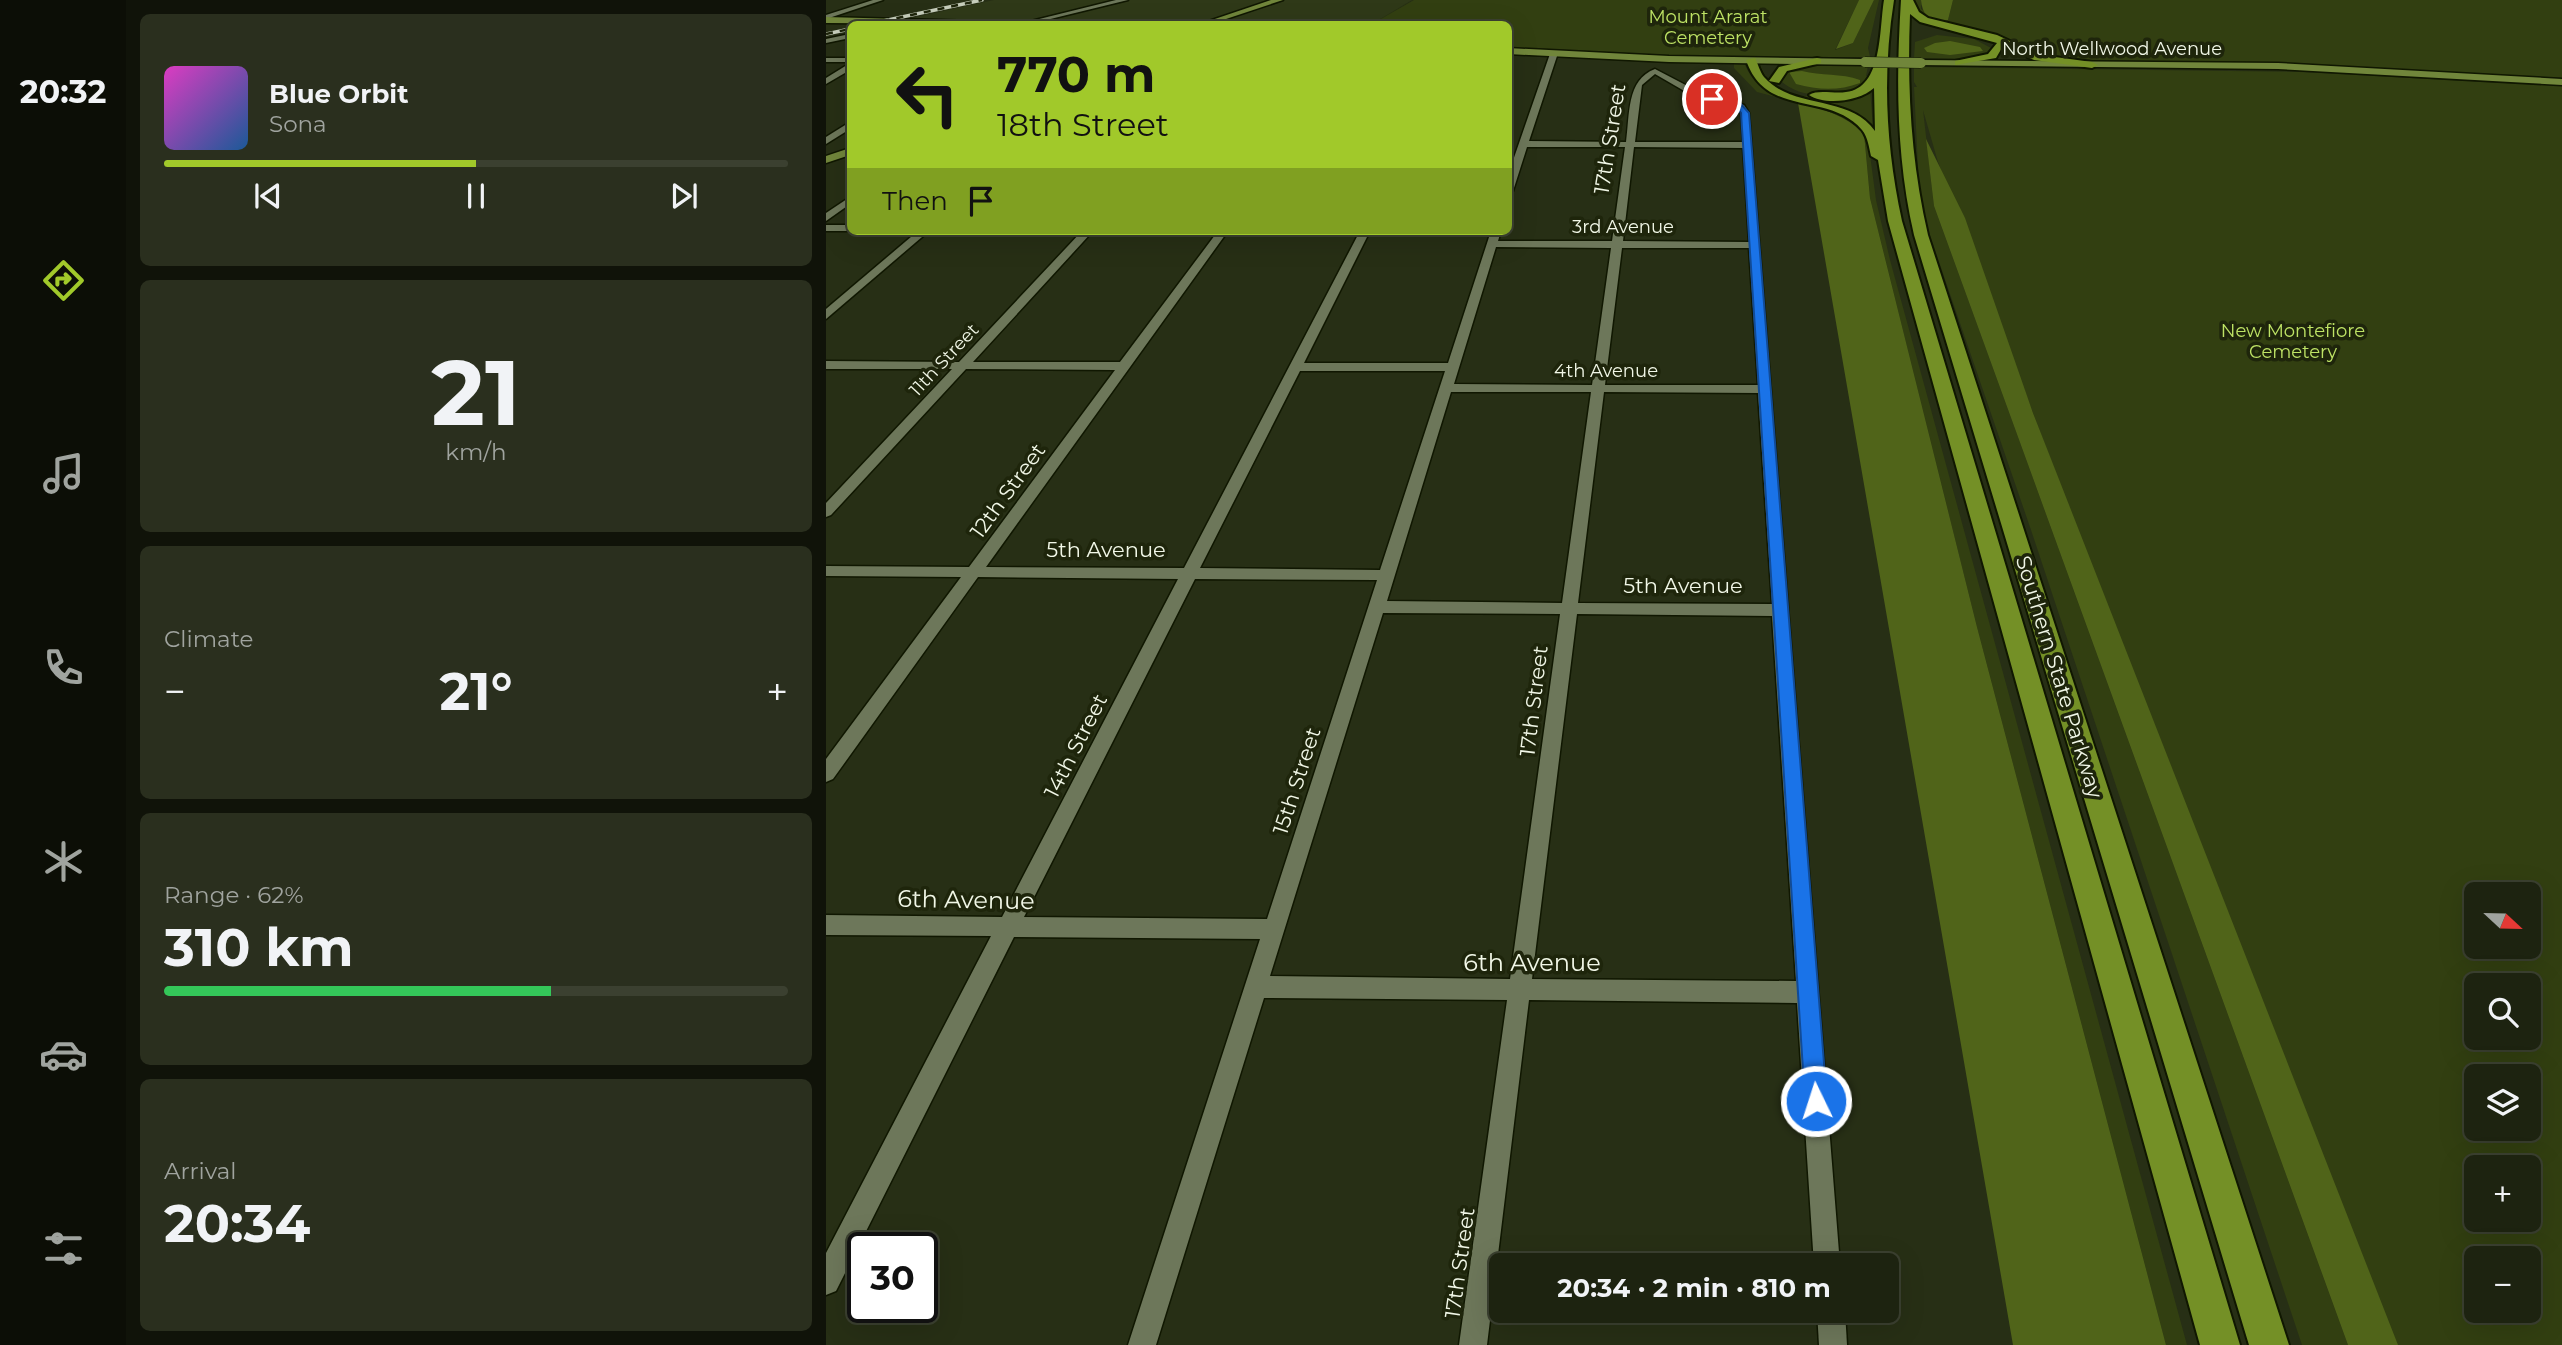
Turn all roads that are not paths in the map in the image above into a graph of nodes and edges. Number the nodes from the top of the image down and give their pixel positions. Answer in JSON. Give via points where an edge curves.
{"nodes":[{"id":1,"x":870,"y":0,"type":"edge"},
{"id":2,"x":880,"y":0,"type":"edge"},
{"id":3,"x":1125,"y":0,"type":"edge"},
{"id":4,"x":1889,"y":0,"type":"edge"},
{"id":5,"x":1907,"y":0,"type":"edge"},
{"id":6,"x":1284,"y":1,"type":"edge"},
{"id":7,"x":847,"y":11,"type":"junction"},
{"id":8,"x":826,"y":17,"type":"edge"},
{"id":9,"x":858,"y":21,"type":"joint"},
{"id":10,"x":1036,"y":21,"type":"edge"},
{"id":11,"x":1214,"y":21,"type":"edge"},
{"id":12,"x":1231,"y":21,"type":"edge"},
{"id":13,"x":1933,"y":34,"type":"dead end"},
{"id":14,"x":847,"y":37,"type":"edge"},
{"id":15,"x":1916,"y":39,"type":"dead end"},
{"id":16,"x":826,"y":41,"type":"edge"},
{"id":17,"x":1998,"y":46,"type":"junction"},
{"id":18,"x":2015,"y":50,"type":"junction"},
{"id":19,"x":1512,"y":51,"type":"edge"},
{"id":20,"x":1554,"y":53,"type":"junction"},
{"id":21,"x":826,"y":60,"type":"edge"},
{"id":22,"x":847,"y":60,"type":"edge"},
{"id":23,"x":1758,"y":60,"type":"junction"},
{"id":24,"x":1817,"y":61,"type":"junction"},
{"id":25,"x":1881,"y":63,"type":"junction"},
{"id":26,"x":1959,"y":63,"type":"junction"},
{"id":27,"x":2014,"y":64,"type":"junction"},
{"id":28,"x":2027,"y":64,"type":"junction"},
{"id":29,"x":1658,"y":65,"type":"junction"},
{"id":30,"x":2092,"y":65,"type":"junction"},
{"id":31,"x":847,"y":69,"type":"edge"},
{"id":32,"x":1904,"y":69,"type":"junction"},
{"id":33,"x":1775,"y":81,"type":"junction"},
{"id":34,"x":826,"y":82,"type":"edge"},
{"id":35,"x":2562,"y":82,"type":"edge"},
{"id":36,"x":826,"y":132,"type":"edge"},
{"id":37,"x":846,"y":132,"type":"edge"},
{"id":38,"x":1523,"y":137,"type":"junction"},
{"id":39,"x":826,"y":141,"type":"edge"},
{"id":40,"x":847,"y":144,"type":"edge"},
{"id":41,"x":1630,"y":144,"type":"junction"},
{"id":42,"x":1747,"y":145,"type":"junction"},
{"id":43,"x":826,"y":151,"type":"edge"},
{"id":44,"x":847,"y":152,"type":"edge"},
{"id":45,"x":826,"y":160,"type":"edge"},
{"id":46,"x":1887,"y":176,"type":"junction"},
{"id":47,"x":1512,"y":177,"type":"edge"},
{"id":48,"x":847,"y":202,"type":"edge"},
{"id":49,"x":826,"y":218,"type":"edge"},
{"id":50,"x":826,"y":228,"type":"edge"},
{"id":51,"x":847,"y":229,"type":"edge"},
{"id":52,"x":919,"y":235,"type":"edge"},
{"id":53,"x":1084,"y":235,"type":"edge"},
{"id":54,"x":1220,"y":235,"type":"edge"},
{"id":55,"x":1364,"y":235,"type":"edge"},
{"id":56,"x":1494,"y":238,"type":"edge"},
{"id":57,"x":1617,"y":245,"type":"junction"},
{"id":58,"x":1755,"y":245,"type":"junction"},
{"id":59,"x":826,"y":315,"type":"edge"},
{"id":60,"x":826,"y":365,"type":"edge"},
{"id":61,"x":963,"y":365,"type":"junction"},
{"id":62,"x":1124,"y":366,"type":"junction"},
{"id":63,"x":1295,"y":367,"type":"junction"},
{"id":64,"x":1452,"y":367,"type":"junction"},
{"id":65,"x":1446,"y":388,"type":"junction"},
{"id":66,"x":1598,"y":388,"type":"junction"},
{"id":67,"x":1765,"y":389,"type":"junction"},
{"id":68,"x":826,"y":512,"type":"edge"},
{"id":69,"x":826,"y":571,"type":"edge"},
{"id":70,"x":975,"y":572,"type":"junction"},
{"id":71,"x":1190,"y":573,"type":"junction"},
{"id":72,"x":1386,"y":575,"type":"junction"},
{"id":73,"x":1376,"y":607,"type":"junction"},
{"id":74,"x":1569,"y":608,"type":"junction"},
{"id":75,"x":1780,"y":610,"type":"junction"},
{"id":76,"x":826,"y":774,"type":"edge"},
{"id":77,"x":826,"y":925,"type":"edge"},
{"id":78,"x":1009,"y":926,"type":"junction"},
{"id":79,"x":1274,"y":929,"type":"junction"},
{"id":80,"x":1256,"y":987,"type":"junction"},
{"id":81,"x":1520,"y":989,"type":"junction"},
{"id":82,"x":1808,"y":992,"type":"junction"},
{"id":83,"x":1826,"y":1253,"type":"edge"},
{"id":84,"x":826,"y":1281,"type":"edge"},
{"id":85,"x":1831,"y":1323,"type":"edge"},
{"id":86,"x":1142,"y":1345,"type":"edge"},
{"id":87,"x":1473,"y":1345,"type":"edge"},
{"id":88,"x":1833,"y":1345,"type":"edge"},
{"id":89,"x":2220,"y":1345,"type":"edge"},
{"id":90,"x":2269,"y":1345,"type":"edge"}],
"edges":[{"from":1,"to":8,"type":"street"},
{"from":2,"to":7,"type":"street"},
{"from":3,"to":10,"type":"street"},
{"from":4,"to":25,"type":"highway","name":"Southern State Parkway"},
{"from":5,"to":18,"type":"highway","via":[[1924,20],[1987,35]]},
{"from":5,"to":32,"type":"highway","name":"Southern State Parkway"},
{"from":6,"to":11,"type":"main road"},
{"from":6,"to":12,"type":"main road"},
{"from":7,"to":8,"type":"street"},
{"from":7,"to":9,"type":"street","via":[[842,15]]},
{"from":8,"to":9,"type":"main road"},
{"from":13,"to":17,"type":"highway","via":[[1969,36]]},
{"from":14,"to":16,"type":"street"},
{"from":15,"to":32,"type":"highway"},
{"from":17,"to":26,"type":"highway","via":[[1992,56]]},
{"from":17,"to":27,"type":"highway"},
{"from":18,"to":28,"type":"highway"},
{"from":18,"to":30,"type":"highway","via":[[2045,60]]},
{"from":19,"to":20,"type":"main road","name":"North Wellwood Avenue"},
{"from":20,"to":29,"type":"main road","name":"North Wellwood Avenue"},
{"from":20,"to":38,"type":"street"},
{"from":21,"to":22,"type":"street"},
{"from":23,"to":24,"type":"main road","name":"North Wellwood Avenue"},
{"from":23,"to":29,"type":"main road","name":"North Wellwood Avenue"},
{"from":23,"to":33,"type":"highway"},
{"from":23,"to":46,"type":"highway","via":[[1754,76],[1767,87],[1862,122]]},
{"from":24,"to":26,"type":"main road","name":"North Wellwood Avenue","bridge":true},
{"from":24,"to":33,"type":"highway","via":[[1783,69]]},
{"from":25,"to":33,"type":"highway","via":[[1871,86],[1852,94],[1805,94]]},
{"from":25,"to":46,"type":"highway","name":"Southern State Parkway"},
{"from":26,"to":27,"type":"main road","name":"North Wellwood Avenue"},
{"from":27,"to":28,"type":"main road","name":"North Wellwood Avenue"},
{"from":28,"to":30,"type":"main road","name":"North Wellwood Avenue"},
{"from":29,"to":41,"type":"street","name":"17th Street","via":[[1638,85]]},
{"from":29,"to":42,"type":"street","via":[[1696,94],[1742,108]]},
{"from":30,"to":35,"type":"main road","name":"North Wellwood Avenue","via":[[2278,66]]},
{"from":31,"to":34,"type":"street"},
{"from":32,"to":90,"type":"highway","name":"Southern State Parkway","via":[[1910,178],[1924,248]]},
{"from":36,"to":37,"type":"street"},
{"from":37,"to":39,"type":"street"},
{"from":38,"to":41,"type":"street"},
{"from":38,"to":47,"type":"street"},
{"from":40,"to":43,"type":"main road"},
{"from":41,"to":42,"type":"street"},
{"from":41,"to":57,"type":"street","name":"17th Street"},
{"from":42,"to":58,"type":"street"},
{"from":44,"to":45,"type":"main road"},
{"from":46,"to":89,"type":"highway","name":"Southern State Parkway","via":[[1902,246]]},
{"from":48,"to":49,"type":"street"},
{"from":50,"to":51,"type":"street"},
{"from":52,"to":59,"type":"street"},
{"from":53,"to":61,"type":"street","name":"11th Street"},
{"from":54,"to":62,"type":"street","name":"12th Street"},
{"from":55,"to":63,"type":"street","name":"14th Street"},
{"from":56,"to":57,"type":"street","name":"3rd Avenue"},
{"from":56,"to":64,"type":"street","name":"15th Street"},
{"from":57,"to":58,"type":"street","name":"3rd Avenue"},
{"from":57,"to":66,"type":"street","name":"17th Street"},
{"from":58,"to":67,"type":"street"},
{"from":60,"to":61,"type":"street"},
{"from":61,"to":62,"type":"street"},
{"from":61,"to":68,"type":"street","name":"11th Street"},
{"from":62,"to":70,"type":"street","name":"12th Street"},
{"from":63,"to":64,"type":"street"},
{"from":63,"to":71,"type":"street","name":"14th Street"},
{"from":64,"to":65,"type":"street","name":"15th Street"},
{"from":65,"to":66,"type":"street","name":"4th Avenue"},
{"from":65,"to":72,"type":"street","name":"15th Street"},
{"from":66,"to":67,"type":"street","name":"4th Avenue"},
{"from":66,"to":74,"type":"street","name":"17th Street"},
{"from":67,"to":75,"type":"street"},
{"from":69,"to":70,"type":"street","name":"5th Avenue"},
{"from":70,"to":71,"type":"street","name":"5th Avenue"},
{"from":70,"to":76,"type":"street","name":"12th Street"},
{"from":71,"to":72,"type":"street","name":"5th Avenue"},
{"from":71,"to":78,"type":"street","name":"14th Street"},
{"from":72,"to":73,"type":"street","name":"15th Street"},
{"from":73,"to":74,"type":"street","name":"5th Avenue"},
{"from":73,"to":79,"type":"street","name":"15th Street"},
{"from":74,"to":75,"type":"street","name":"5th Avenue"},
{"from":74,"to":81,"type":"street","name":"17th Street"},
{"from":75,"to":82,"type":"street"},
{"from":77,"to":78,"type":"street","name":"6th Avenue"},
{"from":78,"to":79,"type":"street","name":"6th Avenue"},
{"from":78,"to":84,"type":"street","name":"14th Street"},
{"from":79,"to":80,"type":"street","name":"15th Street"},
{"from":80,"to":81,"type":"street","name":"6th Avenue"},
{"from":80,"to":86,"type":"street","name":"15th Street"},
{"from":81,"to":82,"type":"street","name":"6th Avenue"},
{"from":81,"to":87,"type":"street","name":"17th Street"},
{"from":82,"to":83,"type":"street"},
{"from":85,"to":88,"type":"street"}]}
